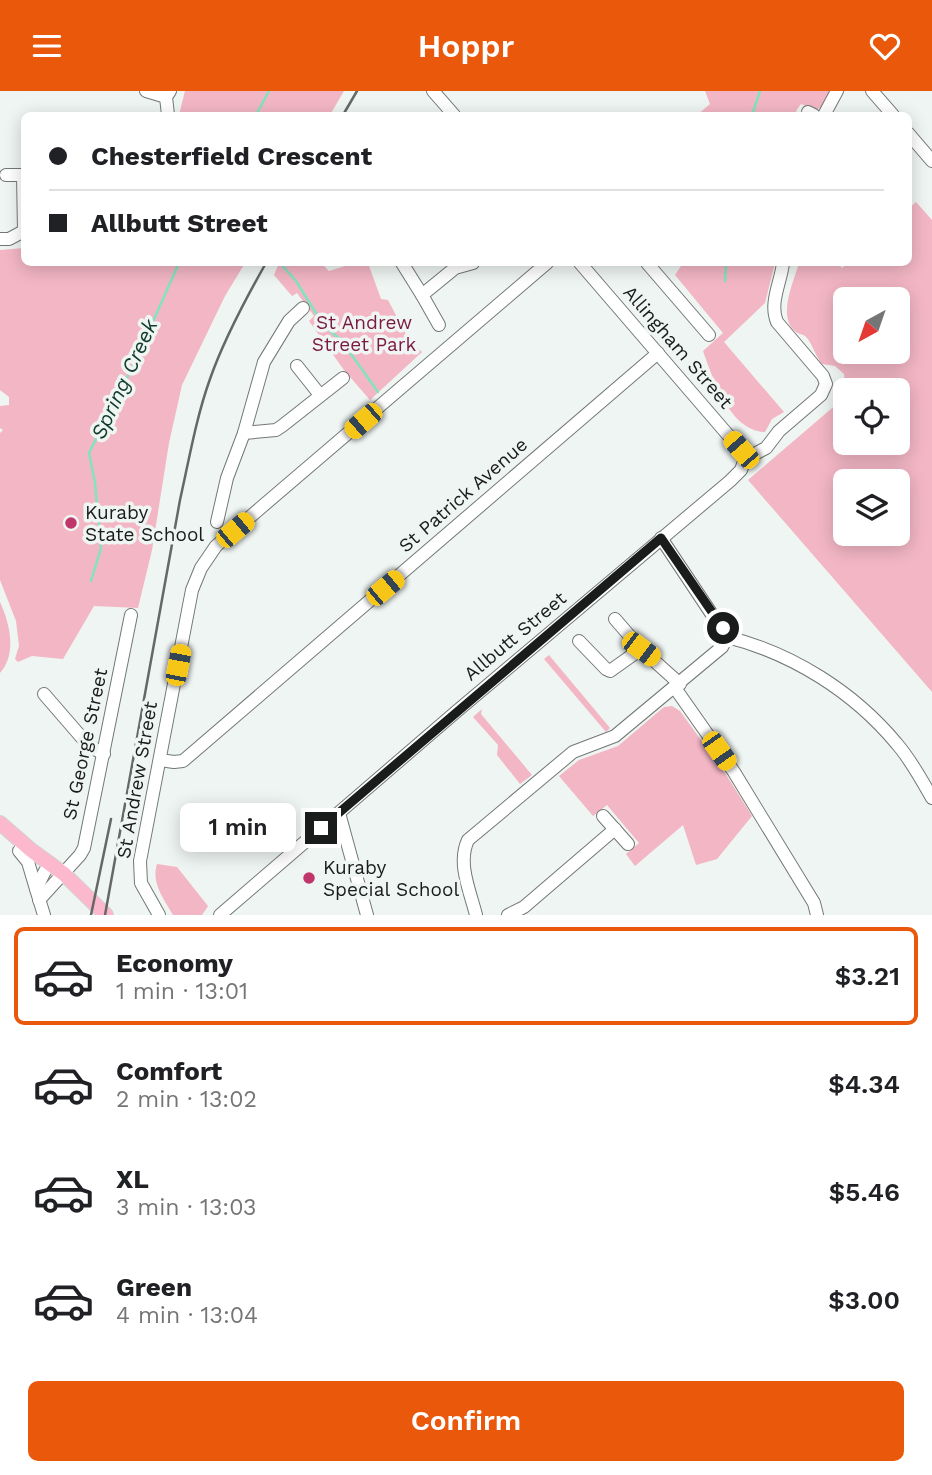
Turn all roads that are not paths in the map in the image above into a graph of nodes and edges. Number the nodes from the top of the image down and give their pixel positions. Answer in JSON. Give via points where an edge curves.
{"nodes":[{"id":1,"x":146,"y":91,"type":"edge"},
{"id":2,"x":433,"y":91,"type":"edge"},
{"id":3,"x":837,"y":91,"type":"edge"},
{"id":4,"x":872,"y":91,"type":"edge"},
{"id":5,"x":168,"y":94,"type":"edge"},
{"id":6,"x":168,"y":112,"type":"edge"},
{"id":7,"x":451,"y":112,"type":"edge"},
{"id":8,"x":826,"y":112,"type":"edge"},
{"id":9,"x":890,"y":112,"type":"edge"},
{"id":10,"x":912,"y":138,"type":"edge"},
{"id":11,"x":932,"y":161,"type":"edge"},
{"id":12,"x":6,"y":175,"type":"dead end"},
{"id":13,"x":21,"y":175,"type":"edge"},
{"id":14,"x":21,"y":233,"type":"edge"},
{"id":15,"x":0,"y":239,"type":"edge"},
{"id":16,"x":404,"y":266,"type":"edge"},
{"id":17,"x":451,"y":266,"type":"edge"},
{"id":18,"x":544,"y":266,"type":"edge"},
{"id":19,"x":583,"y":266,"type":"edge"},
{"id":20,"x":650,"y":266,"type":"edge"},
{"id":21,"x":783,"y":266,"type":"edge"},
{"id":22,"x":422,"y":295,"type":"junction"},
{"id":23,"x":303,"y":308,"type":"dead end"},
{"id":24,"x":439,"y":325,"type":"dead end"},
{"id":25,"x":709,"y":335,"type":"dead end"},
{"id":26,"x":658,"y":353,"type":"junction"},
{"id":27,"x":297,"y":366,"type":"dead end"},
{"id":28,"x":343,"y":378,"type":"dead end"},
{"id":29,"x":320,"y":395,"type":"junction"},
{"id":30,"x":244,"y":433,"type":"junction"},
{"id":31,"x":745,"y":459,"type":"junction"},
{"id":32,"x":217,"y":522,"type":"dead end"},
{"id":33,"x":661,"y":538,"type":"junction"},
{"id":34,"x":131,"y":615,"type":"dead end"},
{"id":35,"x":615,"y":618,"type":"dead end"},
{"id":36,"x":727,"y":637,"type":"junction"},
{"id":37,"x":579,"y":641,"type":"dead end"},
{"id":38,"x":641,"y":649,"type":"junction"},
{"id":39,"x":677,"y":686,"type":"junction"},
{"id":40,"x":44,"y":694,"type":"dead end"},
{"id":41,"x":104,"y":754,"type":"junction"},
{"id":42,"x":160,"y":761,"type":"junction"},
{"id":43,"x":932,"y":798,"type":"edge"},
{"id":44,"x":339,"y":813,"type":"junction"},
{"id":45,"x":603,"y":816,"type":"dead end"},
{"id":46,"x":0,"y":823,"type":"edge"},
{"id":47,"x":615,"y":829,"type":"junction"},
{"id":48,"x":0,"y":836,"type":"edge"},
{"id":49,"x":628,"y":844,"type":"dead end"},
{"id":50,"x":19,"y":851,"type":"junction"},
{"id":51,"x":45,"y":871,"type":"junction"},
{"id":52,"x":61,"y":877,"type":"junction"},
{"id":53,"x":37,"y":894,"type":"junction"},
{"id":54,"x":44,"y":915,"type":"edge"},
{"id":55,"x":106,"y":915,"type":"edge"},
{"id":56,"x":159,"y":915,"type":"edge"},
{"id":57,"x":220,"y":915,"type":"edge"},
{"id":58,"x":367,"y":915,"type":"edge"},
{"id":59,"x":476,"y":915,"type":"edge"},
{"id":60,"x":508,"y":915,"type":"edge"},
{"id":61,"x":817,"y":915,"type":"edge"}],
"edges":[{"from":1,"to":5,"type":"street"},
{"from":2,"to":7,"type":"street"},
{"from":3,"to":8,"type":"street"},
{"from":4,"to":9,"type":"street"},
{"from":5,"to":6,"type":"street"},
{"from":10,"to":11,"type":"street"},
{"from":12,"to":13,"type":"street"},
{"from":14,"to":15,"type":"street"},
{"from":16,"to":22,"type":"street"},
{"from":17,"to":22,"type":"street"},
{"from":18,"to":42,"type":"street","name":"St Andrew Street","via":[[216,547],[192,590]]},
{"from":19,"to":26,"type":"street","name":"Allingham Street"},
{"from":20,"to":25,"type":"street"},
{"from":21,"to":31,"type":"street","name":"Allbutt Street","via":[[774,314],[826,383],[821,395],[779,431],[766,449]]},
{"from":22,"to":24,"type":"street"},
{"from":23,"to":30,"type":"street","via":[[289,321],[264,362]]},
{"from":26,"to":31,"type":"street","name":"Allingham Street"},
{"from":26,"to":42,"type":"street","name":"St Patrick Avenue","via":[[183,761]]},
{"from":27,"to":29,"type":"street"},
{"from":28,"to":29,"type":"street"},
{"from":29,"to":30,"type":"street","via":[[276,430]]},
{"from":30,"to":32,"type":"street"},
{"from":31,"to":33,"type":"street","name":"Allbutt Street","via":[[730,481]]},
{"from":33,"to":36,"type":"street"},
{"from":33,"to":44,"type":"street","name":"Allbutt Street"},
{"from":34,"to":41,"type":"street","name":"St George Street"},
{"from":35,"to":38,"type":"street"},
{"from":36,"to":39,"type":"street","via":[[722,647]]},
{"from":36,"to":43,"type":"street","via":[[802,667],[853,700],[898,745]]},
{"from":37,"to":38,"type":"street","via":[[610,671]]},
{"from":38,"to":39,"type":"street"},
{"from":39,"to":59,"type":"street","via":[[615,736],[573,752],[468,840],[462,861]]},
{"from":39,"to":61,"type":"street","via":[[734,772]]},
{"from":40,"to":41,"type":"street","via":[[89,745]]},
{"from":41,"to":52,"type":"street","name":"St George Street","via":[[84,848]]},
{"from":42,"to":56,"type":"street","name":"St Andrew Street","via":[[140,874]]},
{"from":44,"to":57,"type":"street","name":"Allbutt Street"},
{"from":44,"to":58,"type":"street"},
{"from":45,"to":47,"type":"street"},
{"from":46,"to":52,"type":"main road"},
{"from":47,"to":49,"type":"street"},
{"from":47,"to":60,"type":"street","via":[[524,907]]},
{"from":48,"to":50,"type":"main road"},
{"from":50,"to":51,"type":"main road"},
{"from":50,"to":53,"type":"street","via":[[29,862]]},
{"from":51,"to":52,"type":"main road"},
{"from":51,"to":53,"type":"street"},
{"from":52,"to":53,"type":"street","name":"St George Street"},
{"from":52,"to":55,"type":"main road"},
{"from":53,"to":54,"type":"street"}]}
